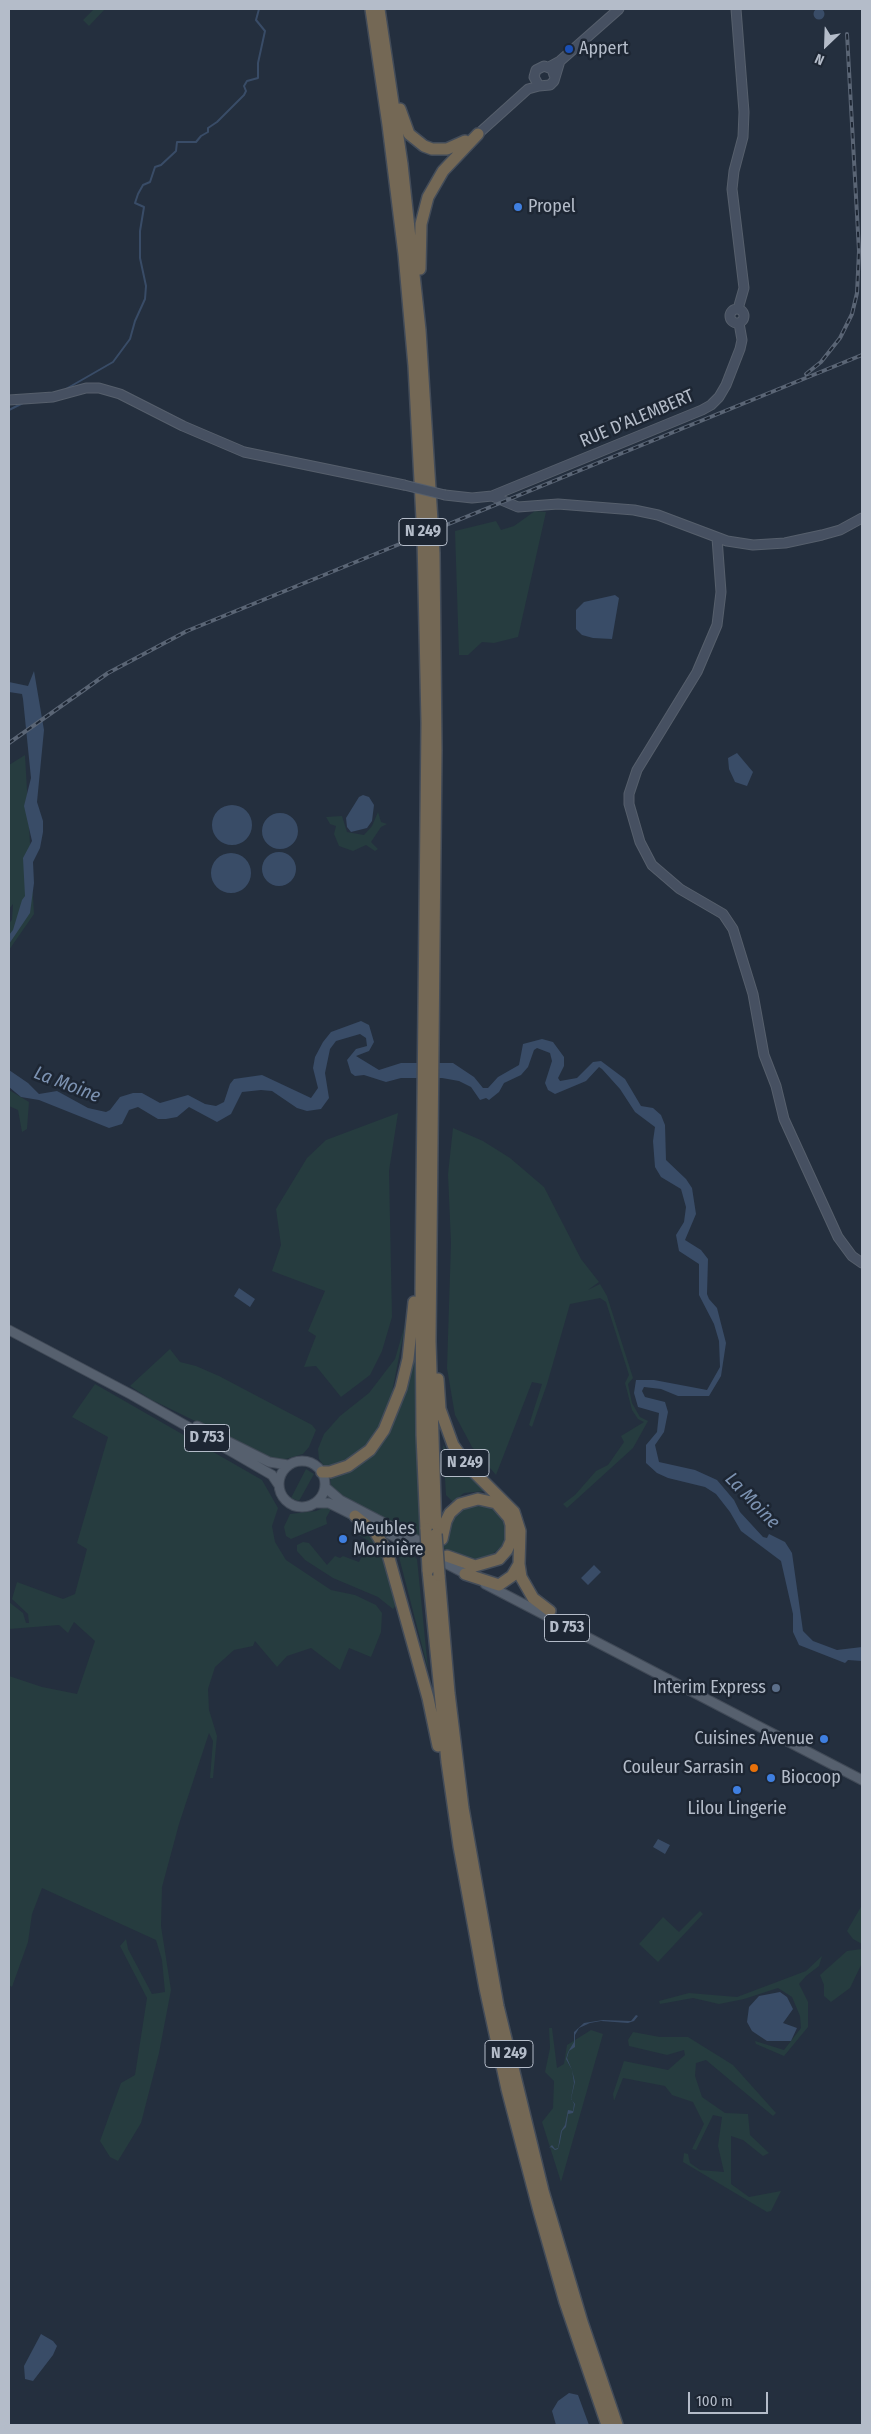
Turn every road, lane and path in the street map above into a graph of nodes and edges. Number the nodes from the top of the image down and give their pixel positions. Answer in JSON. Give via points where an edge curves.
{"nodes":[{"id":1,"x":371,"y":9,"type":"edge"},
{"id":2,"x":379,"y":9,"type":"edge"},
{"id":3,"x":619,"y":9,"type":"edge"},
{"id":4,"x":736,"y":9,"type":"edge"},
{"id":5,"x":387,"y":58,"type":"junction"},
{"id":6,"x":551,"y":71,"type":"junction"},
{"id":7,"x":537,"y":82,"type":"junction"},
{"id":8,"x":478,"y":134,"type":"junction"},
{"id":9,"x":420,"y":330,"type":"junction"},
{"id":10,"x":9,"y":400,"type":"edge"},
{"id":11,"x":492,"y":496,"type":"junction"},
{"id":12,"x":862,"y":518,"type":"edge"},
{"id":13,"x":717,"y":538,"type":"junction"},
{"id":14,"x":428,"y":1059,"type":"junction"},
{"id":15,"x":427,"y":1080,"type":"junction"},
{"id":16,"x":421,"y":1252,"type":"junction"},
{"id":17,"x":862,"y":1263,"type":"edge"},
{"id":18,"x":430,"y":1288,"type":"junction"},
{"id":19,"x":9,"y":1330,"type":"edge"},
{"id":20,"x":132,"y":1395,"type":"junction"},
{"id":21,"x":288,"y":1465,"type":"junction"},
{"id":22,"x":322,"y":1472,"type":"junction"},
{"id":23,"x":278,"y":1484,"type":"junction"},
{"id":24,"x":325,"y":1486,"type":"junction"},
{"id":25,"x":315,"y":1503,"type":"junction"},
{"id":26,"x":355,"y":1516,"type":"junction"},
{"id":27,"x":435,"y":1534,"type":"junction"},
{"id":28,"x":447,"y":1556,"type":"junction"},
{"id":29,"x":519,"y":1564,"type":"junction"},
{"id":30,"x":437,"y":1574,"type":"junction"},
{"id":31,"x":465,"y":1574,"type":"junction"},
{"id":32,"x":499,"y":1585,"type":"junction"},
{"id":33,"x":550,"y":1612,"type":"junction"},
{"id":34,"x":579,"y":1634,"type":"junction"},
{"id":35,"x":633,"y":1656,"type":"junction"},
{"id":36,"x":670,"y":1679,"type":"junction"},
{"id":37,"x":862,"y":1780,"type":"edge"},
{"id":38,"x":457,"y":1829,"type":"junction"},
{"id":39,"x":607,"y":2425,"type":"edge"},
{"id":40,"x":617,"y":2425,"type":"edge"}],
"edges":[{"from":1,"to":14,"type":"highway","number":"N 249","via":[[403,246],[421,494],[427,684]]},
{"from":2,"to":5,"type":"highway","number":"N 249"},
{"from":3,"to":6,"type":"street"},
{"from":4,"to":11,"type":"street","name":"RUE D’ALEMBERT","via":[[744,107],[743,137],[732,189],[744,288],[738,308],[729,316],[732,322],[739,323],[742,340],[726,385],[711,404]]},
{"from":5,"to":8,"type":"highway","number":"N 249","via":[[392,64],[405,125],[413,138],[424,146],[439,150],[455,147]]},
{"from":5,"to":9,"type":"highway","number":"N 249"},
{"from":6,"to":7,"type":"street","via":[[550,85]]},
{"from":6,"to":7,"type":"street","via":[[538,68]]},
{"from":7,"to":8,"type":"street"},
{"from":8,"to":9,"type":"highway","number":"N 249","via":[[443,171],[424,208],[419,241],[423,321]]},
{"from":9,"to":14,"type":"highway","number":"N 249","via":[[432,503],[435,628],[436,758]]},
{"from":10,"to":11,"type":"street","bridge":true,"via":[[53,397],[99,388],[120,394],[244,452],[445,495]]},
{"from":11,"to":13,"type":"street","via":[[518,507],[558,504],[634,510],[658,515]]},
{"from":12,"to":13,"type":"street","via":[[840,530],[770,545],[739,544]]},
{"from":13,"to":17,"type":"street","via":[[721,592],[717,625],[696,672],[636,770],[629,804],[640,842],[652,865],[680,889],[723,914],[733,928],[752,994],[764,1055],[784,1119],[838,1237]]},
{"from":14,"to":15,"type":"highway","number":"N 249"},
{"from":15,"to":16,"type":"highway","number":"N 249"},
{"from":15,"to":18,"type":"highway","number":"N 249"},
{"from":16,"to":22,"type":"highway","number":"N 249","via":[[416,1259],[408,1359],[389,1420],[379,1439],[359,1459],[337,1471]]},
{"from":16,"to":27,"type":"highway","number":"N 249","via":[[421,1382]]},
{"from":18,"to":27,"type":"highway","number":"N 249"},
{"from":18,"to":29,"type":"highway","number":"N 249","via":[[434,1295],[440,1409],[453,1444],[468,1466],[514,1512],[520,1531]]},
{"from":19,"to":20,"type":"main road","number":"D 753"},
{"from":20,"to":21,"type":"main road","number":"D 753","via":[[269,1462]]},
{"from":20,"to":23,"type":"main road","number":"D 753","via":[[272,1475]]},
{"from":21,"to":22,"type":"main road","via":[[297,1461],[309,1462]]},
{"from":21,"to":23,"type":"main road"},
{"from":22,"to":24,"type":"main road"},
{"from":23,"to":25,"type":"main road","via":[[282,1496],[291,1504],[303,1507]]},
{"from":24,"to":25,"type":"main road"},
{"from":24,"to":28,"type":"main road","number":"D 753","via":[[340,1500]]},
{"from":25,"to":26,"type":"main road","number":"D 753","via":[[330,1504]]},
{"from":26,"to":31,"type":"main road","number":"D 753"},
{"from":26,"to":38,"type":"highway","number":"N 249","via":[[375,1532],[387,1551],[428,1698],[451,1822]]},
{"from":27,"to":28,"type":"highway","number":"N 249","via":[[460,1504],[478,1499],[496,1503],[506,1514],[511,1525],[511,1541],[499,1560],[475,1566]]},
{"from":27,"to":30,"type":"highway","number":"N 249","bridge":true},
{"from":27,"to":30,"type":"highway","number":"N 249"},
{"from":28,"to":32,"type":"main road","number":"D 753"},
{"from":29,"to":32,"type":"highway","via":[[512,1576]]},
{"from":29,"to":33,"type":"highway","number":"N 249","via":[[529,1592]]},
{"from":30,"to":38,"type":"highway","number":"N 249","via":[[438,1678]]},
{"from":30,"to":40,"type":"highway","number":"N 249","via":[[467,1834],[506,2042],[548,2211]]},
{"from":31,"to":32,"type":"highway"},
{"from":31,"to":34,"type":"main road","number":"D 753"},
{"from":32,"to":33,"type":"main road","number":"D 753"},
{"from":33,"to":35,"type":"main road","number":"D 753"},
{"from":34,"to":35,"type":"main road"},
{"from":34,"to":36,"type":"main road","number":"D 753"},
{"from":35,"to":36,"type":"main road","number":"D 753"},
{"from":36,"to":37,"type":"main road","number":"D 753"},
{"from":38,"to":39,"type":"highway","number":"N 249","via":[[478,1951],[513,2113],[558,2278]]}]}
